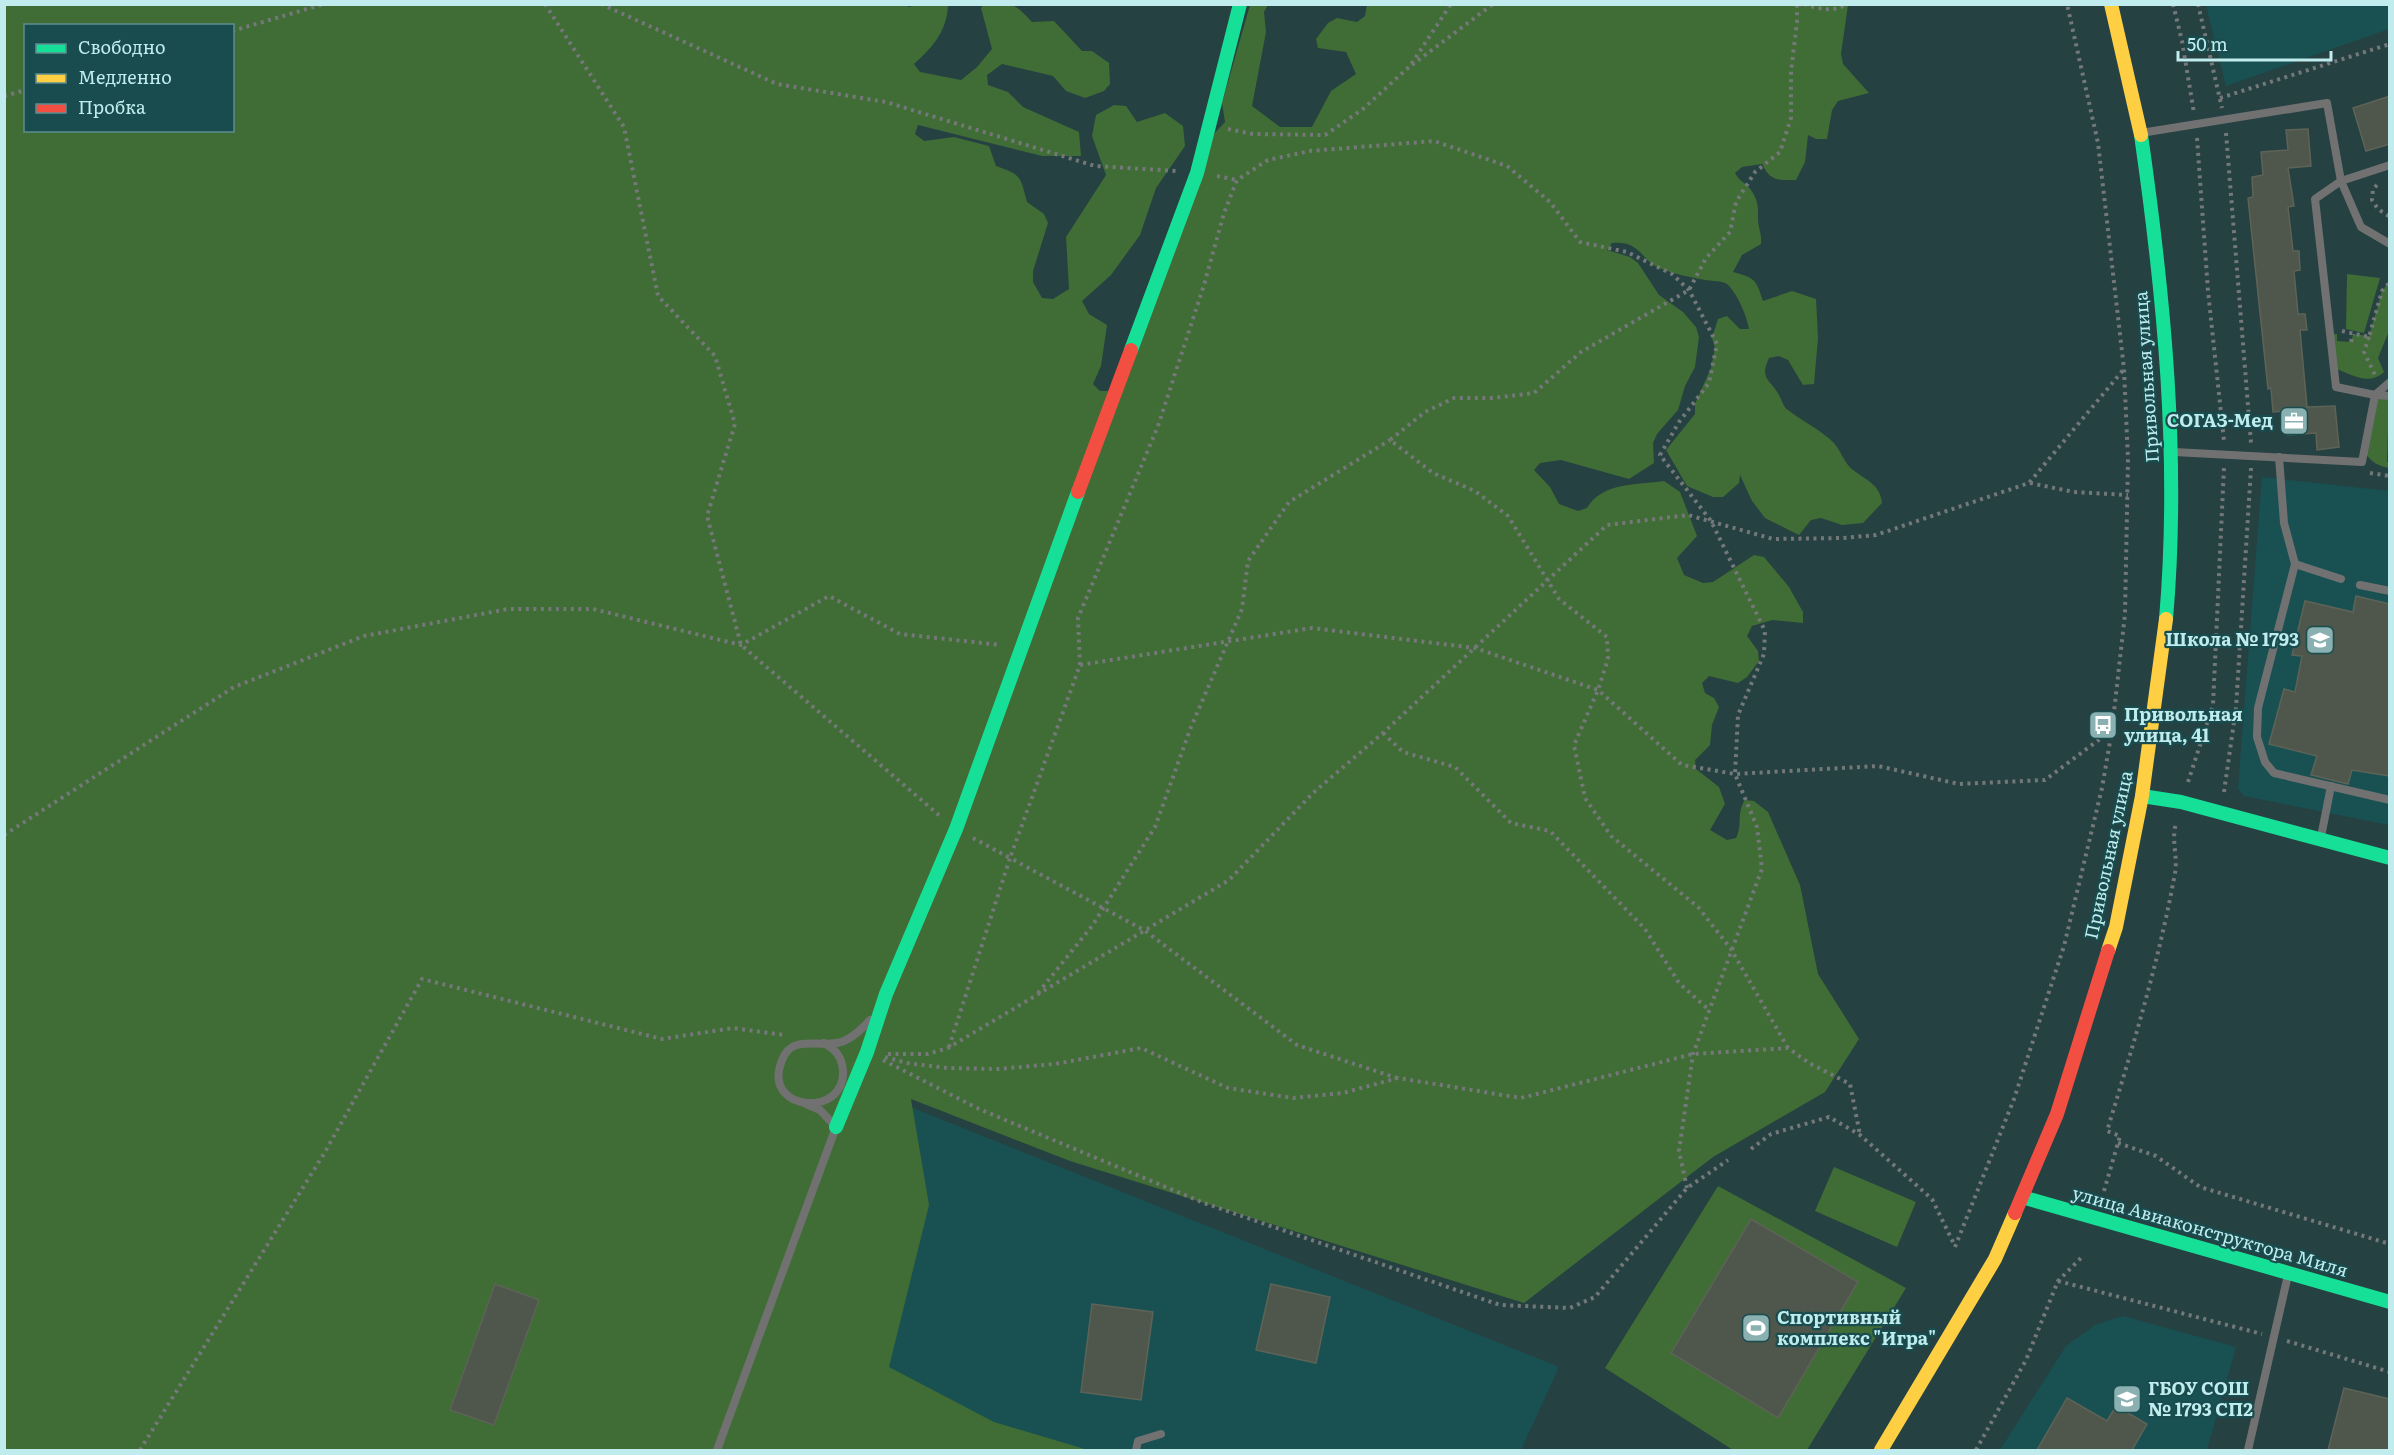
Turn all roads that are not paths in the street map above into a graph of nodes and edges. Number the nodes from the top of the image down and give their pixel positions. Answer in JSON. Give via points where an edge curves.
{"nodes":[{"id":1,"x":1240,"y":4,"type":"edge"},
{"id":2,"x":2111,"y":4,"type":"edge"},
{"id":3,"x":2141,"y":133,"type":"junction"},
{"id":4,"x":2390,"y":165,"type":"edge"},
{"id":5,"x":2341,"y":181,"type":"junction"},
{"id":6,"x":2390,"y":244,"type":"edge"},
{"id":7,"x":2390,"y":382,"type":"edge"},
{"id":8,"x":2378,"y":392,"type":"junction"},
{"id":9,"x":2390,"y":396,"type":"edge"},
{"id":10,"x":2170,"y":452,"type":"junction"},
{"id":11,"x":2279,"y":457,"type":"junction"},
{"id":12,"x":2295,"y":564,"type":"junction"},
{"id":13,"x":2341,"y":579,"type":"dead end"},
{"id":14,"x":2360,"y":585,"type":"dead end"},
{"id":15,"x":2390,"y":591,"type":"edge"},
{"id":16,"x":2331,"y":786,"type":"junction"},
{"id":17,"x":2142,"y":796,"type":"junction"},
{"id":18,"x":2390,"y":800,"type":"edge"},
{"id":19,"x":2320,"y":840,"type":"junction"},
{"id":20,"x":2390,"y":858,"type":"edge"},
{"id":21,"x":886,"y":994,"type":"junction"},
{"id":22,"x":824,"y":1043,"type":"junction"},
{"id":23,"x":806,"y":1104,"type":"junction"},
{"id":24,"x":836,"y":1127,"type":"junction"},
{"id":25,"x":2022,"y":1197,"type":"junction"},
{"id":26,"x":2288,"y":1273,"type":"junction"},
{"id":27,"x":2390,"y":1302,"type":"edge"},
{"id":28,"x":1161,"y":1434,"type":"dead end"},
{"id":29,"x":717,"y":1450,"type":"edge"},
{"id":30,"x":1136,"y":1450,"type":"edge"},
{"id":31,"x":1881,"y":1450,"type":"edge"},
{"id":32,"x":2248,"y":1450,"type":"edge"}],
"edges":[{"from":1,"to":21,"type":"street","via":[[1197,173],[956,829]]},
{"from":2,"to":3,"type":"street","name":"Привольная улица"},
{"from":3,"to":5,"type":"lane","via":[[2327,104]]},
{"from":3,"to":10,"type":"street","name":"Привольная улица","via":[[2167,367]]},
{"from":4,"to":5,"type":"lane"},
{"from":5,"to":6,"type":"lane","via":[[2361,227]]},
{"from":5,"to":8,"type":"lane","via":[[2315,199],[2336,387]]},
{"from":7,"to":8,"type":"lane"},
{"from":8,"to":9,"type":"lane"},
{"from":8,"to":11,"type":"lane","via":[[2362,462]]},
{"from":10,"to":11,"type":"lane"},
{"from":10,"to":17,"type":"street","name":"Привольная улица","via":[[2166,617]]},
{"from":11,"to":12,"type":"lane","via":[[2284,523]]},
{"from":12,"to":13,"type":"lane"},
{"from":12,"to":16,"type":"lane","via":[[2258,708],[2257,737],[2265,762],[2274,773]]},
{"from":14,"to":15,"type":"lane"},
{"from":16,"to":18,"type":"lane"},
{"from":16,"to":19,"type":"lane"},
{"from":17,"to":19,"type":"street","via":[[2181,802]]},
{"from":17,"to":25,"type":"street","name":"Привольная улица","via":[[2116,927],[2057,1114]]},
{"from":19,"to":20,"type":"street"},
{"from":21,"to":22,"type":"lane","via":[[869,1021],[855,1034],[838,1043]]},
{"from":21,"to":24,"type":"street"},
{"from":22,"to":23,"type":"lane","via":[[841,1058],[843,1083],[835,1094],[819,1104]]},
{"from":22,"to":23,"type":"lane","via":[[795,1045],[781,1062],[779,1083],[786,1095]]},
{"from":23,"to":24,"type":"lane","via":[[820,1110]]},
{"from":24,"to":29,"type":"lane"},
{"from":25,"to":26,"type":"street","name":"улица Авиаконструктора Миля"},
{"from":25,"to":31,"type":"street","name":"Привольная улица","via":[[1995,1259]]},
{"from":26,"to":27,"type":"street","name":"улица Авиаконструктора Миля"},
{"from":26,"to":32,"type":"lane"},
{"from":28,"to":30,"type":"lane","via":[[1138,1441]]}]}
